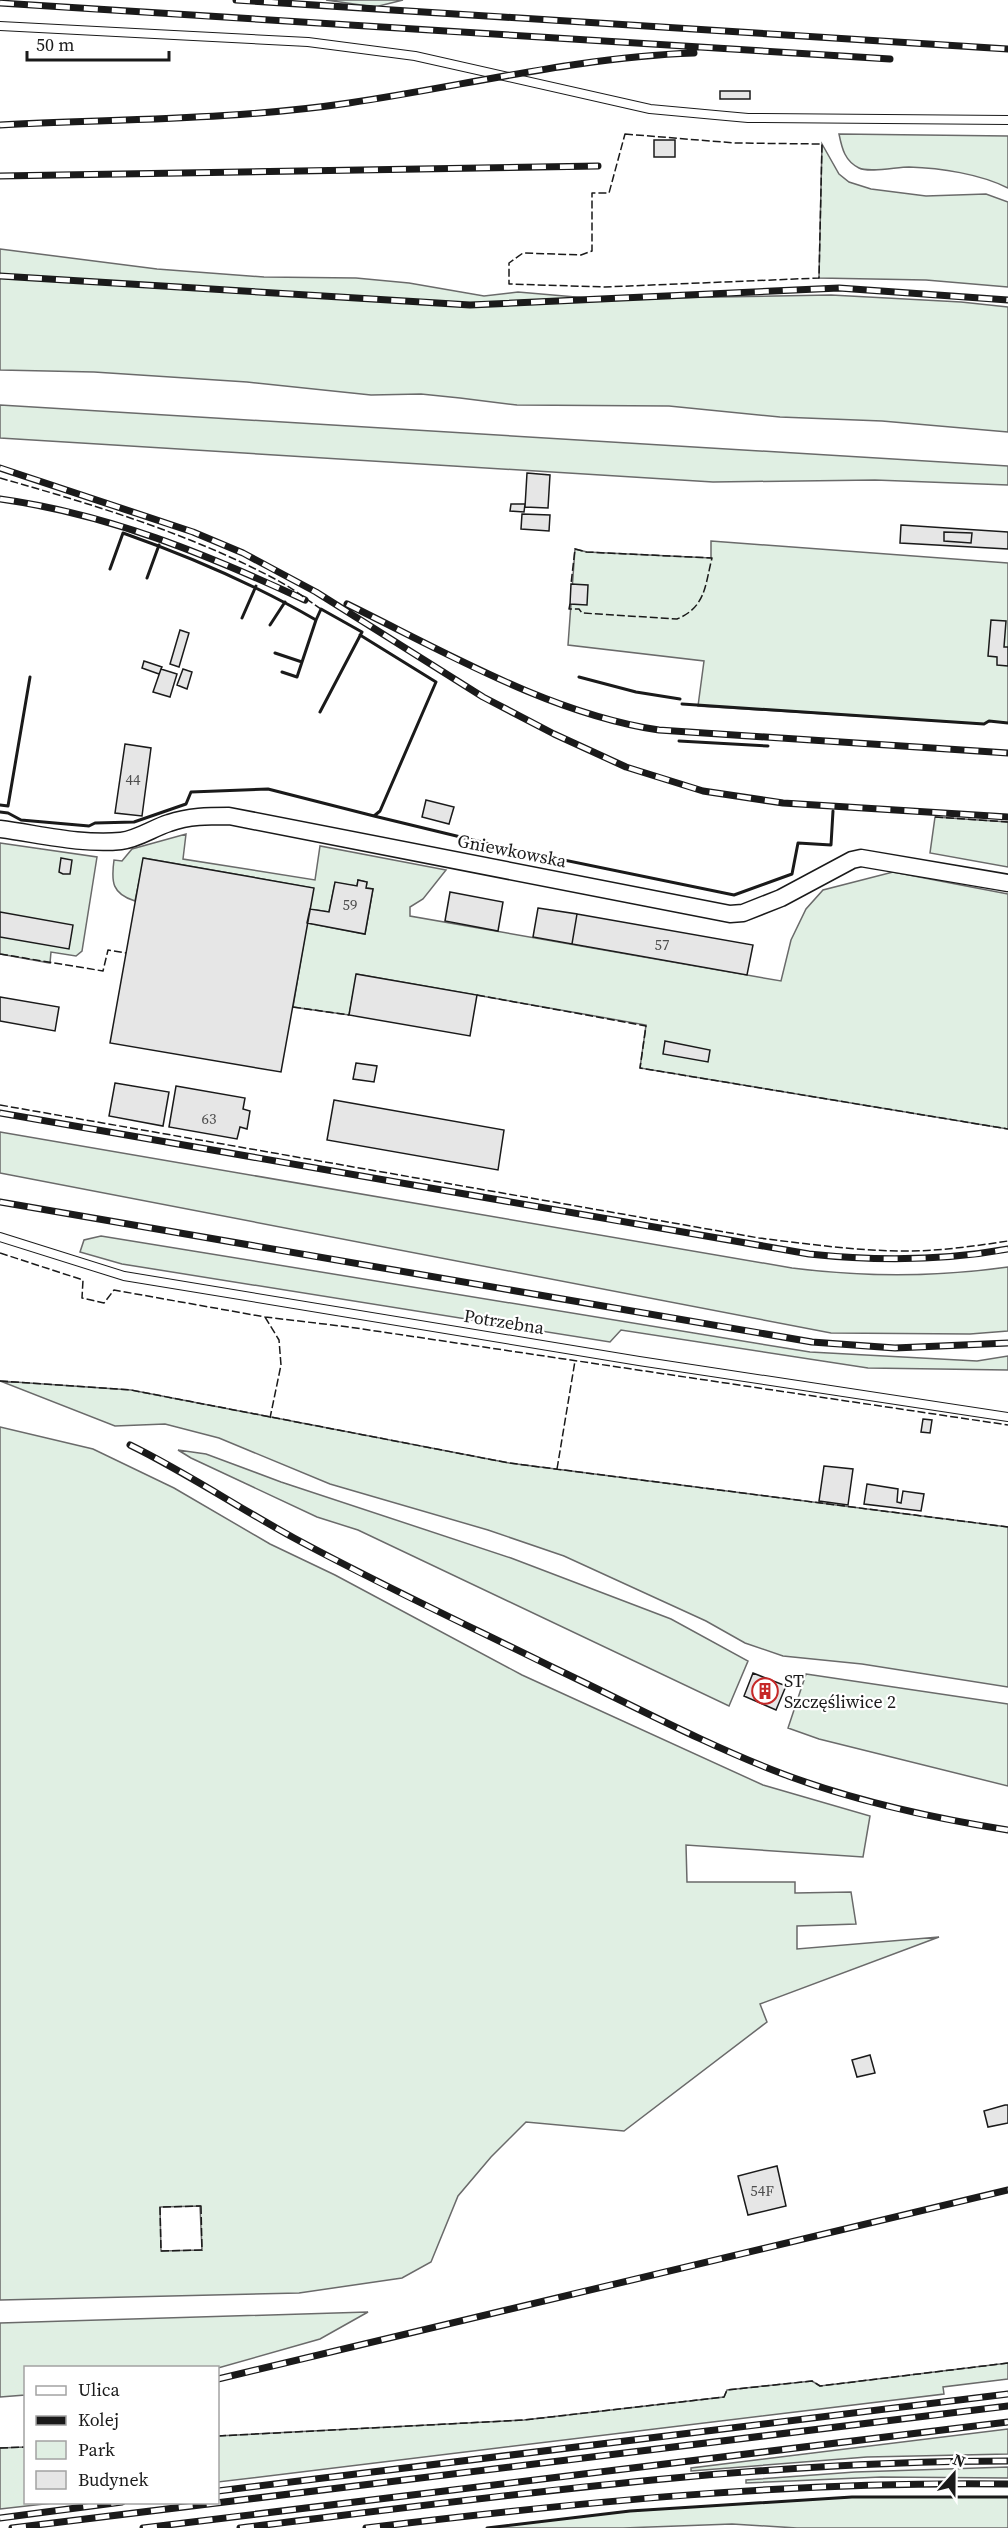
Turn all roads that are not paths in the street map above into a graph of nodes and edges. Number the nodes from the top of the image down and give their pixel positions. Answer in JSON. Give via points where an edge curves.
{"nodes":[{"id":1,"x":0,"y":26,"type":"edge"},
{"id":2,"x":1008,"y":120,"type":"edge"},
{"id":3,"x":0,"y":829,"type":"edge"},
{"id":4,"x":1008,"y":883,"type":"edge"},
{"id":5,"x":0,"y":1237,"type":"edge"},
{"id":6,"x":1008,"y":1417,"type":"edge"}],
"edges":[{"from":1,"to":2,"type":"lane","via":[[308,42],[415,56],[650,109],[748,118]]},
{"from":3,"to":4,"type":"street","name":"Gniewkowska","via":[[89,841],[122,841],[169,823],[201,816],[229,816],[730,914],[773,902],[861,858]]},
{"from":5,"to":6,"type":"lane","name":"Potrzebna","via":[[124,1276]]}]}
